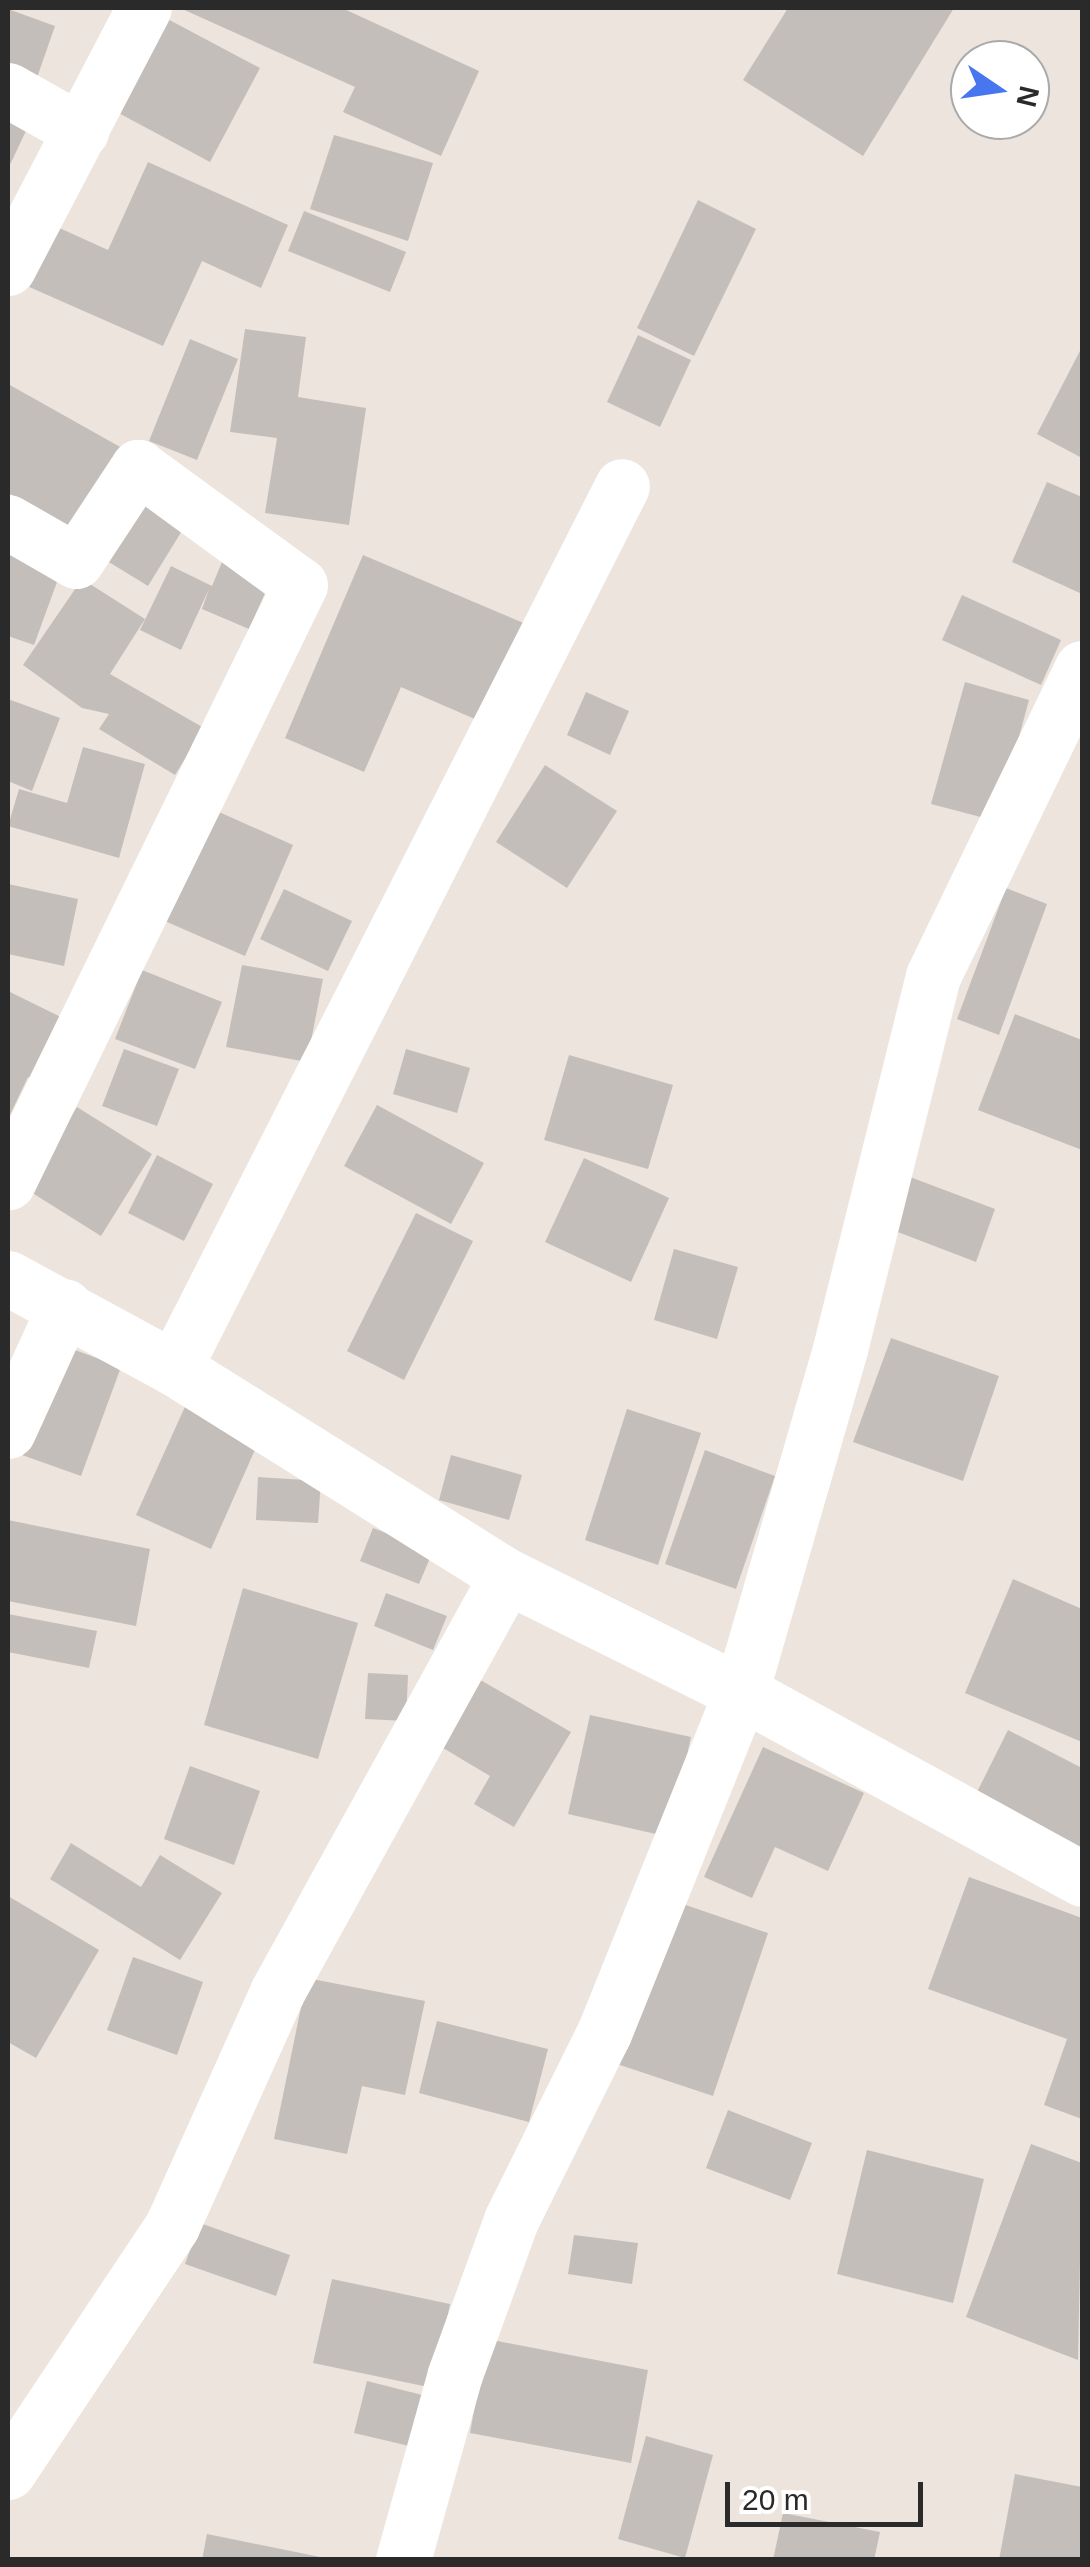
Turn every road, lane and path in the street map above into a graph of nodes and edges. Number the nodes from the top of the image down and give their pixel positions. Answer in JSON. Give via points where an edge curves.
{"nodes":[{"id":1,"x":144,"y":8,"type":"edge"},
{"id":2,"x":8,"y":90,"type":"edge"},
{"id":3,"x":81,"y":131,"type":"junction"},
{"id":4,"x":8,"y":268,"type":"edge"},
{"id":5,"x":622,"y":486,"type":"dead end"},
{"id":6,"x":8,"y":522,"type":"edge"},
{"id":7,"x":1082,"y":668,"type":"edge"},
{"id":8,"x":8,"y":1182,"type":"edge"},
{"id":9,"x":8,"y":1278,"type":"edge"},
{"id":10,"x":64,"y":1306,"type":"junction"},
{"id":11,"x":174,"y":1368,"type":"junction"},
{"id":12,"x":8,"y":1430,"type":"edge"},
{"id":13,"x":507,"y":1576,"type":"junction"},
{"id":14,"x":741,"y":1692,"type":"junction"},
{"id":15,"x":1082,"y":1880,"type":"edge"},
{"id":16,"x":8,"y":2472,"type":"edge"},
{"id":17,"x":402,"y":2560,"type":"edge"}],
"edges":[{"from":1,"to":3,"type":"street"},
{"from":2,"to":3,"type":"street"},
{"from":3,"to":4,"type":"street"},
{"from":5,"to":11,"type":"street"},
{"from":6,"to":8,"type":"street","via":[[76,561],[138,467],[300,585]]},
{"from":7,"to":14,"type":"street","via":[[933,976],[840,1350]]},
{"from":9,"to":10,"type":"street"},
{"from":10,"to":11,"type":"street"},
{"from":10,"to":12,"type":"street"},
{"from":11,"to":13,"type":"street"},
{"from":13,"to":14,"type":"street"},
{"from":13,"to":16,"type":"street","via":[[277,1992],[172,2226]]},
{"from":14,"to":15,"type":"street"},
{"from":14,"to":17,"type":"street","via":[[604,2033],[510,2220],[455,2374]]}]}
